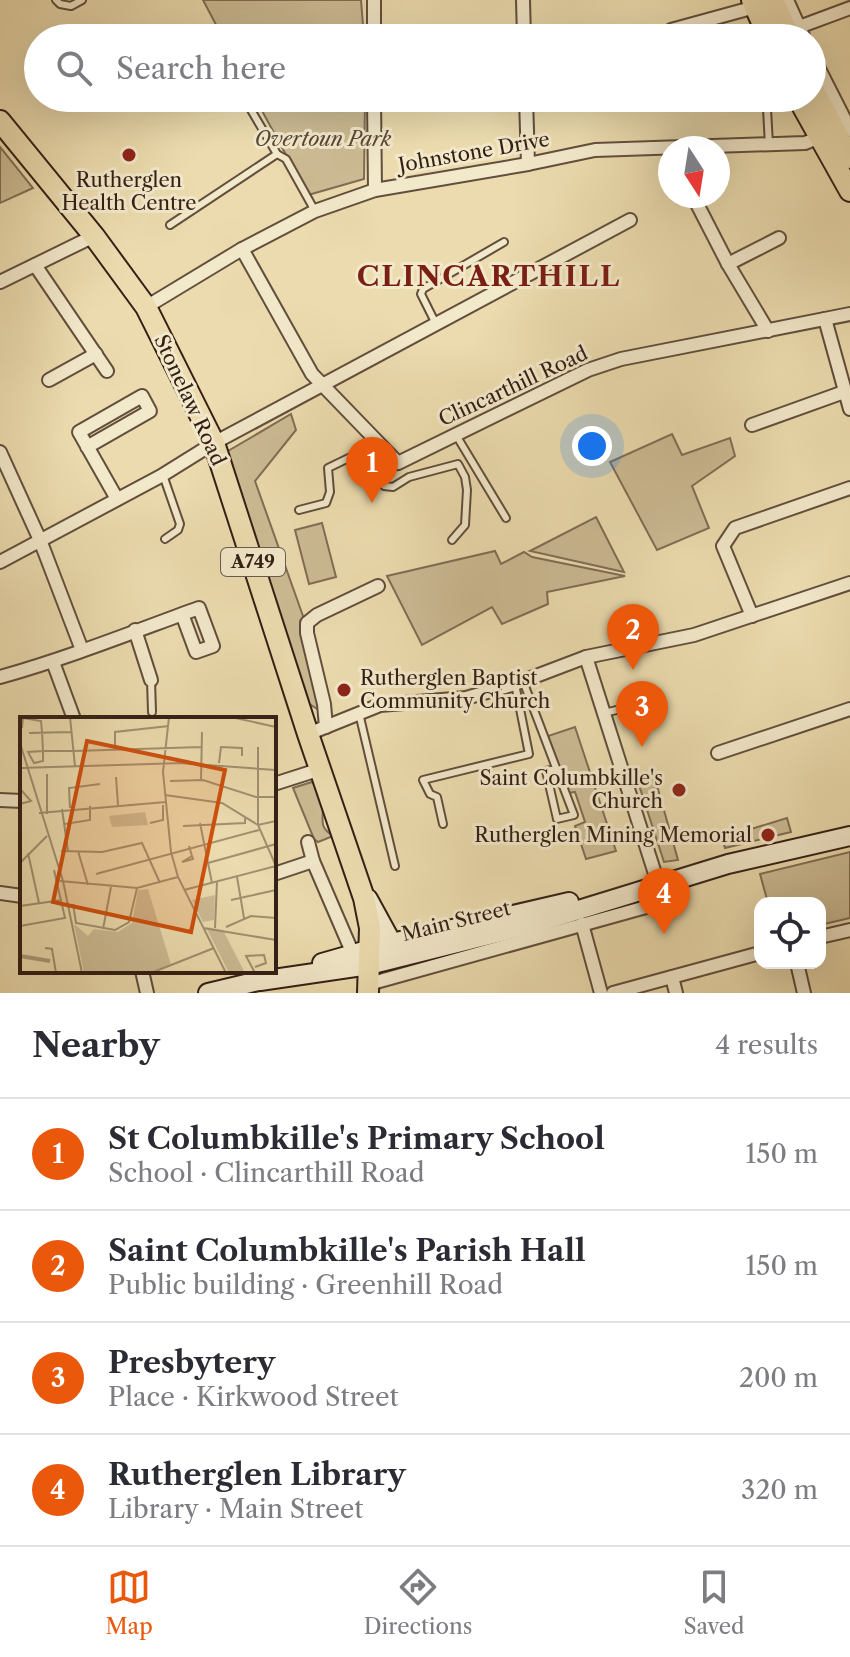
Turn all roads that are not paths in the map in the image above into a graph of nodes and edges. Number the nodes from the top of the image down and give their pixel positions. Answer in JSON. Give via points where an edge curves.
{"nodes":[{"id":1,"x":56,"y":0,"type":"edge"},
{"id":2,"x":82,"y":0,"type":"edge"},
{"id":3,"x":374,"y":0,"type":"edge"},
{"id":4,"x":523,"y":0,"type":"edge"},
{"id":5,"x":726,"y":0,"type":"edge"},
{"id":6,"x":787,"y":0,"type":"edge"},
{"id":7,"x":751,"y":7,"type":"edge"},
{"id":8,"x":850,"y":8,"type":"edge"},
{"id":9,"x":374,"y":24,"type":"edge"},
{"id":10,"x":524,"y":24,"type":"edge"},
{"id":11,"x":692,"y":24,"type":"edge"},
{"id":12,"x":781,"y":24,"type":"edge"},
{"id":13,"x":795,"y":24,"type":"edge"},
{"id":14,"x":818,"y":24,"type":"edge"},
{"id":15,"x":826,"y":105,"type":"edge"},
{"id":16,"x":252,"y":112,"type":"edge"},
{"id":17,"x":374,"y":112,"type":"edge"},
{"id":18,"x":526,"y":112,"type":"edge"},
{"id":19,"x":767,"y":112,"type":"edge"},
{"id":20,"x":812,"y":112,"type":"edge"},
{"id":21,"x":824,"y":112,"type":"edge"},
{"id":22,"x":0,"y":121,"type":"edge"},
{"id":23,"x":834,"y":133,"type":"edge"},
{"id":24,"x":769,"y":145,"type":"junction"},
{"id":25,"x":730,"y":147,"type":"edge"},
{"id":26,"x":658,"y":150,"type":"edge"},
{"id":27,"x":277,"y":154,"type":"junction"},
{"id":28,"x":850,"y":158,"type":"edge"},
{"id":29,"x":528,"y":164,"type":"junction"},
{"id":30,"x":375,"y":190,"type":"junction"},
{"id":31,"x":850,"y":191,"type":"edge"},
{"id":32,"x":699,"y":208,"type":"edge"},
{"id":33,"x":315,"y":211,"type":"junction"},
{"id":34,"x":630,"y":220,"type":"dead end"},
{"id":35,"x":170,"y":225,"type":"dead end"},
{"id":36,"x":94,"y":236,"type":"junction"},
{"id":37,"x":779,"y":238,"type":"dead end"},
{"id":38,"x":504,"y":242,"type":"dead end"},
{"id":39,"x":242,"y":249,"type":"junction"},
{"id":40,"x":728,"y":264,"type":"junction"},
{"id":41,"x":35,"y":265,"type":"junction"},
{"id":42,"x":0,"y":282,"type":"edge"},
{"id":43,"x":146,"y":307,"type":"junction"},
{"id":44,"x":850,"y":314,"type":"edge"},
{"id":45,"x":825,"y":319,"type":"junction"},
{"id":46,"x":436,"y":324,"type":"junction"},
{"id":47,"x":768,"y":331,"type":"junction"},
{"id":48,"x":96,"y":354,"type":"junction"},
{"id":49,"x":107,"y":371,"type":"dead end"},
{"id":50,"x":49,"y":380,"type":"dead end"},
{"id":51,"x":322,"y":385,"type":"junction"},
{"id":52,"x":844,"y":392,"type":"junction"},
{"id":53,"x":850,"y":409,"type":"edge"},
{"id":54,"x":752,"y":425,"type":"dead end"},
{"id":55,"x":456,"y":435,"type":"junction"},
{"id":56,"x":377,"y":441,"type":"junction"},
{"id":57,"x":214,"y":443,"type":"junction"},
{"id":58,"x":87,"y":447,"type":"junction"},
{"id":59,"x":0,"y":452,"type":"edge"},
{"id":60,"x":359,"y":453,"type":"junction"},
{"id":61,"x":163,"y":475,"type":"junction"},
{"id":62,"x":850,"y":488,"type":"edge"},
{"id":63,"x":117,"y":499,"type":"junction"},
{"id":64,"x":299,"y":510,"type":"dead end"},
{"id":65,"x":506,"y":518,"type":"dead end"},
{"id":66,"x":165,"y":539,"type":"dead end"},
{"id":67,"x":40,"y":540,"type":"junction"},
{"id":68,"x":452,"y":540,"type":"dead end"},
{"id":69,"x":0,"y":562,"type":"edge"},
{"id":70,"x":850,"y":583,"type":"edge"},
{"id":71,"x":378,"y":586,"type":"dead end"},
{"id":72,"x":182,"y":614,"type":"dead end"},
{"id":73,"x":752,"y":616,"type":"junction"},
{"id":74,"x":135,"y":630,"type":"junction"},
{"id":75,"x":82,"y":650,"type":"junction"},
{"id":76,"x":586,"y":657,"type":"junction"},
{"id":77,"x":53,"y":662,"type":"junction"},
{"id":78,"x":0,"y":677,"type":"edge"},
{"id":79,"x":151,"y":680,"type":"joint"},
{"id":80,"x":519,"y":683,"type":"junction"},
{"id":81,"x":629,"y":707,"type":"dead end"},
{"id":82,"x":850,"y":709,"type":"edge"},
{"id":83,"x":152,"y":712,"type":"dead end"},
{"id":84,"x":359,"y":713,"type":"junction"},
{"id":85,"x":604,"y":713,"type":"junction"},
{"id":86,"x":73,"y":717,"type":"edge"},
{"id":87,"x":317,"y":730,"type":"junction"},
{"id":88,"x":718,"y":753,"type":"dead end"},
{"id":89,"x":321,"y":769,"type":"junction"},
{"id":90,"x":557,"y":769,"type":"junction"},
{"id":91,"x":278,"y":783,"type":"edge"},
{"id":92,"x":287,"y":796,"type":"dead end"},
{"id":93,"x":0,"y":800,"type":"edge"},
{"id":94,"x":20,"y":801,"type":"edge"},
{"id":95,"x":443,"y":824,"type":"dead end"},
{"id":96,"x":850,"y":836,"type":"edge"},
{"id":97,"x":308,"y":842,"type":"dead end"},
{"id":98,"x":313,"y":861,"type":"junction"},
{"id":99,"x":395,"y":866,"type":"dead end"},
{"id":100,"x":276,"y":873,"type":"edge"},
{"id":101,"x":359,"y":882,"type":"junction"},
{"id":102,"x":658,"y":884,"type":"junction"},
{"id":103,"x":0,"y":893,"type":"edge"},
{"id":104,"x":20,"y":896,"type":"edge"},
{"id":105,"x":582,"y":924,"type":"junction"},
{"id":106,"x":850,"y":930,"type":"edge"},
{"id":107,"x":826,"y":936,"type":"edge"},
{"id":108,"x":392,"y":943,"type":"junction"},
{"id":109,"x":754,"y":955,"type":"edge"},
{"id":110,"x":366,"y":969,"type":"edge"},
{"id":111,"x":798,"y":969,"type":"edge"},
{"id":112,"x":142,"y":973,"type":"edge"},
{"id":113,"x":672,"y":977,"type":"junction"},
{"id":114,"x":147,"y":993,"type":"edge"},
{"id":115,"x":208,"y":993,"type":"edge"},
{"id":116,"x":601,"y":993,"type":"edge"},
{"id":117,"x":613,"y":993,"type":"edge"},
{"id":118,"x":676,"y":993,"type":"edge"},
{"id":119,"x":804,"y":993,"type":"edge"}],
"edges":[{"from":1,"to":2,"type":"lane","via":[[71,6]]},
{"from":3,"to":9,"type":"street"},
{"from":4,"to":10,"type":"street"},
{"from":5,"to":7,"type":"street"},
{"from":6,"to":13,"type":"street"},
{"from":7,"to":11,"type":"street"},
{"from":7,"to":12,"type":"main road"},
{"from":8,"to":14,"type":"street"},
{"from":15,"to":23,"type":"street"},
{"from":16,"to":27,"type":"lane"},
{"from":17,"to":30,"type":"street"},
{"from":18,"to":29,"type":"street"},
{"from":19,"to":24,"type":"lane"},
{"from":20,"to":23,"type":"main road"},
{"from":21,"to":23,"type":"main road"},
{"from":22,"to":36,"type":"main road","name":"Stonelaw Road","number":"A749"},
{"from":23,"to":24,"type":"street","name":"Johnstone Drive","via":[[805,143]]},
{"from":23,"to":28,"type":"main road"},
{"from":23,"to":31,"type":"main road"},
{"from":24,"to":25,"type":"street","name":"Johnstone Drive"},
{"from":26,"to":29,"type":"street","name":"Johnstone Drive","via":[[595,150]]},
{"from":27,"to":33,"type":"lane","via":[[286,159]]},
{"from":27,"to":35,"type":"lane"},
{"from":29,"to":30,"type":"street","name":"Johnstone Drive"},
{"from":30,"to":33,"type":"street","name":"Johnstone Drive"},
{"from":32,"to":40,"type":"street"},
{"from":33,"to":39,"type":"street","name":"Johnstone Drive"},
{"from":34,"to":46,"type":"street"},
{"from":36,"to":41,"type":"street"},
{"from":36,"to":43,"type":"main road","name":"Stonelaw Road","number":"A749"},
{"from":37,"to":40,"type":"street"},
{"from":38,"to":46,"type":"lane","via":[[423,289],[423,301]]},
{"from":39,"to":43,"type":"street","name":"Johnstone Drive"},
{"from":39,"to":51,"type":"street","name":"Clincarthill Road"},
{"from":40,"to":47,"type":"street"},
{"from":41,"to":42,"type":"street"},
{"from":41,"to":48,"type":"street"},
{"from":43,"to":57,"type":"main road","name":"Stonelaw Road","number":"A749"},
{"from":44,"to":45,"type":"street","name":"Clincarthill Road"},
{"from":45,"to":47,"type":"street","name":"Clincarthill Road"},
{"from":45,"to":52,"type":"street"},
{"from":46,"to":51,"type":"street"},
{"from":47,"to":55,"type":"street","name":"Clincarthill Road","via":[[588,370]]},
{"from":48,"to":49,"type":"street"},
{"from":48,"to":50,"type":"street"},
{"from":51,"to":56,"type":"street","name":"Clincarthill Road"},
{"from":51,"to":57,"type":"street"},
{"from":52,"to":53,"type":"street"},
{"from":52,"to":54,"type":"street"},
{"from":55,"to":56,"type":"street","name":"Clincarthill Road","via":[[398,463]]},
{"from":55,"to":65,"type":"lane"},
{"from":56,"to":60,"type":"lane"},
{"from":57,"to":61,"type":"street"},
{"from":57,"to":87,"type":"main road","name":"Stonelaw Road","number":"A749"},
{"from":58,"to":58,"type":"street","via":[[79,432],[142,396],[150,411]]},
{"from":58,"to":63,"type":"street"},
{"from":59,"to":67,"type":"street"},
{"from":60,"to":64,"type":"lane","via":[[328,468],[326,503]]},
{"from":60,"to":68,"type":"lane","via":[[384,486],[393,487],[409,477],[458,464],[467,490],[465,525]]},
{"from":61,"to":63,"type":"street"},
{"from":61,"to":66,"type":"lane","via":[[180,524]]},
{"from":62,"to":73,"type":"street","via":[[735,528],[723,546]]},
{"from":63,"to":67,"type":"street"},
{"from":67,"to":69,"type":"street"},
{"from":67,"to":75,"type":"street"},
{"from":70,"to":73,"type":"street"},
{"from":71,"to":87,"type":"street","via":[[307,623]]},
{"from":72,"to":74,"type":"street"},
{"from":73,"to":76,"type":"street","via":[[694,635]]},
{"from":74,"to":75,"type":"street"},
{"from":74,"to":79,"type":"street"},
{"from":75,"to":77,"type":"street"},
{"from":76,"to":80,"type":"street"},
{"from":76,"to":85,"type":"street"},
{"from":77,"to":78,"type":"street"},
{"from":77,"to":86,"type":"street"},
{"from":79,"to":83,"type":"lane"},
{"from":80,"to":84,"type":"street","via":[[466,698],[380,705]]},
{"from":80,"to":90,"type":"lane"},
{"from":80,"to":95,"type":"lane","via":[[529,754],[423,780],[437,797]]},
{"from":81,"to":85,"type":"lane"},
{"from":82,"to":88,"type":"street"},
{"from":84,"to":87,"type":"street"},
{"from":84,"to":99,"type":"lane"},
{"from":85,"to":102,"type":"street"},
{"from":87,"to":89,"type":"main road","name":"Stonelaw Road","number":"A749"},
{"from":89,"to":91,"type":"street"},
{"from":89,"to":101,"type":"main road","name":"Stonelaw Road","number":"A749"},
{"from":90,"to":90,"type":"lane","via":[[574,815],[557,819],[546,771]]},
{"from":91,"to":92,"type":"street"},
{"from":93,"to":94,"type":"street"},
{"from":96,"to":102,"type":"main road","name":"Main Street"},
{"from":97,"to":98,"type":"street"},
{"from":98,"to":100,"type":"street"},
{"from":98,"to":110,"type":"street","via":[[344,935]]},
{"from":101,"to":108,"type":"main road","number":"A749"},
{"from":101,"to":110,"type":"main road","name":"Stonelaw Road","number":"A749","via":[[368,917]]},
{"from":102,"to":105,"type":"street","name":"Main Street","via":[[664,902]]},
{"from":102,"to":108,"type":"main road","name":"Main Street"},
{"from":102,"to":110,"type":"main road","name":"Main Street"},
{"from":103,"to":104,"type":"street"},
{"from":105,"to":110,"type":"street","name":"Main Street"},
{"from":105,"to":116,"type":"street"},
{"from":106,"to":107,"type":"street"},
{"from":108,"to":110,"type":"main road","name":"Main Street"},
{"from":109,"to":113,"type":"street"},
{"from":110,"to":115,"type":"main road","name":"Main Street","via":[[260,981]]},
{"from":111,"to":119,"type":"street"},
{"from":112,"to":114,"type":"street"},
{"from":113,"to":117,"type":"street"},
{"from":113,"to":118,"type":"street"}]}
